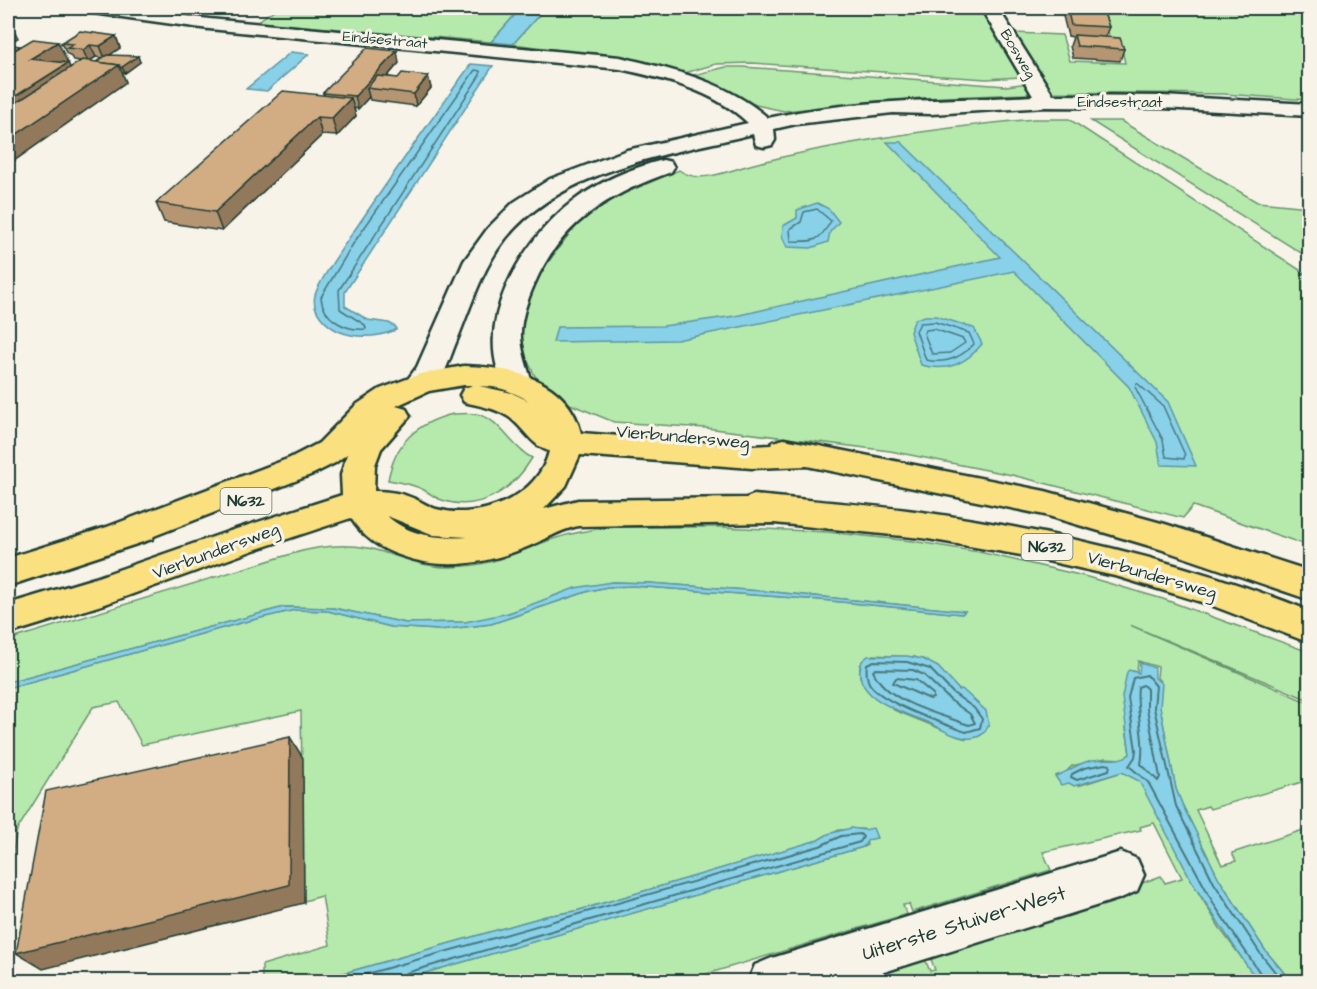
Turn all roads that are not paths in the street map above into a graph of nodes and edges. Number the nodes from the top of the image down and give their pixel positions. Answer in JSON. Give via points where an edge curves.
{"nodes":[{"id":1,"x":93,"y":8,"type":"edge"},
{"id":2,"x":990,"y":8,"type":"edge"},
{"id":3,"x":677,"y":77,"type":"junction"},
{"id":4,"x":1046,"y":101,"type":"junction"},
{"id":5,"x":1310,"y":110,"type":"edge"},
{"id":6,"x":735,"y":131,"type":"junction"},
{"id":7,"x":764,"y":132,"type":"junction"},
{"id":8,"x":517,"y":383,"type":"junction"},
{"id":9,"x":437,"y":386,"type":"junction"},
{"id":10,"x":564,"y":430,"type":"junction"},
{"id":11,"x":350,"y":448,"type":"junction"},
{"id":12,"x":543,"y":509,"type":"junction"},
{"id":13,"x":369,"y":517,"type":"junction"},
{"id":14,"x":8,"y":572,"type":"edge"},
{"id":15,"x":1310,"y":586,"type":"edge"},
{"id":16,"x":8,"y":619,"type":"edge"},
{"id":17,"x":1310,"y":628,"type":"edge"},
{"id":18,"x":1121,"y":874,"type":"dead end"},
{"id":19,"x":772,"y":981,"type":"edge"}],
"edges":[{"from":1,"to":3,"type":"street","name":"Eindsestraat","via":[[209,24],[561,56],[620,63]]},
{"from":2,"to":4,"type":"street","name":"Bosweg"},
{"from":3,"to":6,"type":"street","name":"Eindsestraat"},
{"from":3,"to":7,"type":"street","name":"Eindsestraat","via":[[738,103]]},
{"from":4,"to":5,"type":"street","name":"Eindsestraat"},
{"from":4,"to":7,"type":"street","name":"Eindsestraat","via":[[931,108]]},
{"from":6,"to":7,"type":"street","name":"Eindsestraat"},
{"from":6,"to":9,"type":"street","via":[[635,155],[558,184],[522,207],[497,232],[477,261],[430,371]]},
{"from":7,"to":8,"type":"street","name":"Eindsestraat","via":[[630,179],[579,208],[534,259],[513,302],[507,337]]},
{"from":8,"to":9,"type":"main road","number":"N632","via":[[480,376]]},
{"from":8,"to":10,"type":"main road","number":"N632","via":[[553,406]]},
{"from":9,"to":10,"type":"main road","number":"N632","via":[[498,399],[523,411],[544,436],[556,441]]},
{"from":9,"to":11,"type":"main road","number":"N632","via":[[420,403]]},
{"from":10,"to":12,"type":"main road","number":"N632","via":[[559,471],[549,485]]},
{"from":10,"to":15,"type":"main road","name":"Vierbundersweg","number":"N632","via":[[752,458],[805,455],[966,486],[1045,503],[1165,537]]},
{"from":11,"to":13,"type":"main road","number":"N632"},
{"from":11,"to":14,"type":"main road","name":"Vierbundersweg","number":"N632","via":[[341,470],[319,481],[119,536]]},
{"from":12,"to":13,"type":"main road","number":"N632","via":[[515,538],[451,551],[411,545]]},
{"from":12,"to":17,"type":"main road","name":"Vierbundersweg","number":"N632","via":[[578,513],[775,510],[921,525],[1041,546],[1164,575]]},
{"from":13,"to":16,"type":"main road","name":"Vierbundersweg","number":"N632","via":[[356,527],[140,578]]},
{"from":18,"to":19,"type":"street","name":"Uiterste Stuiver-West"}]}
